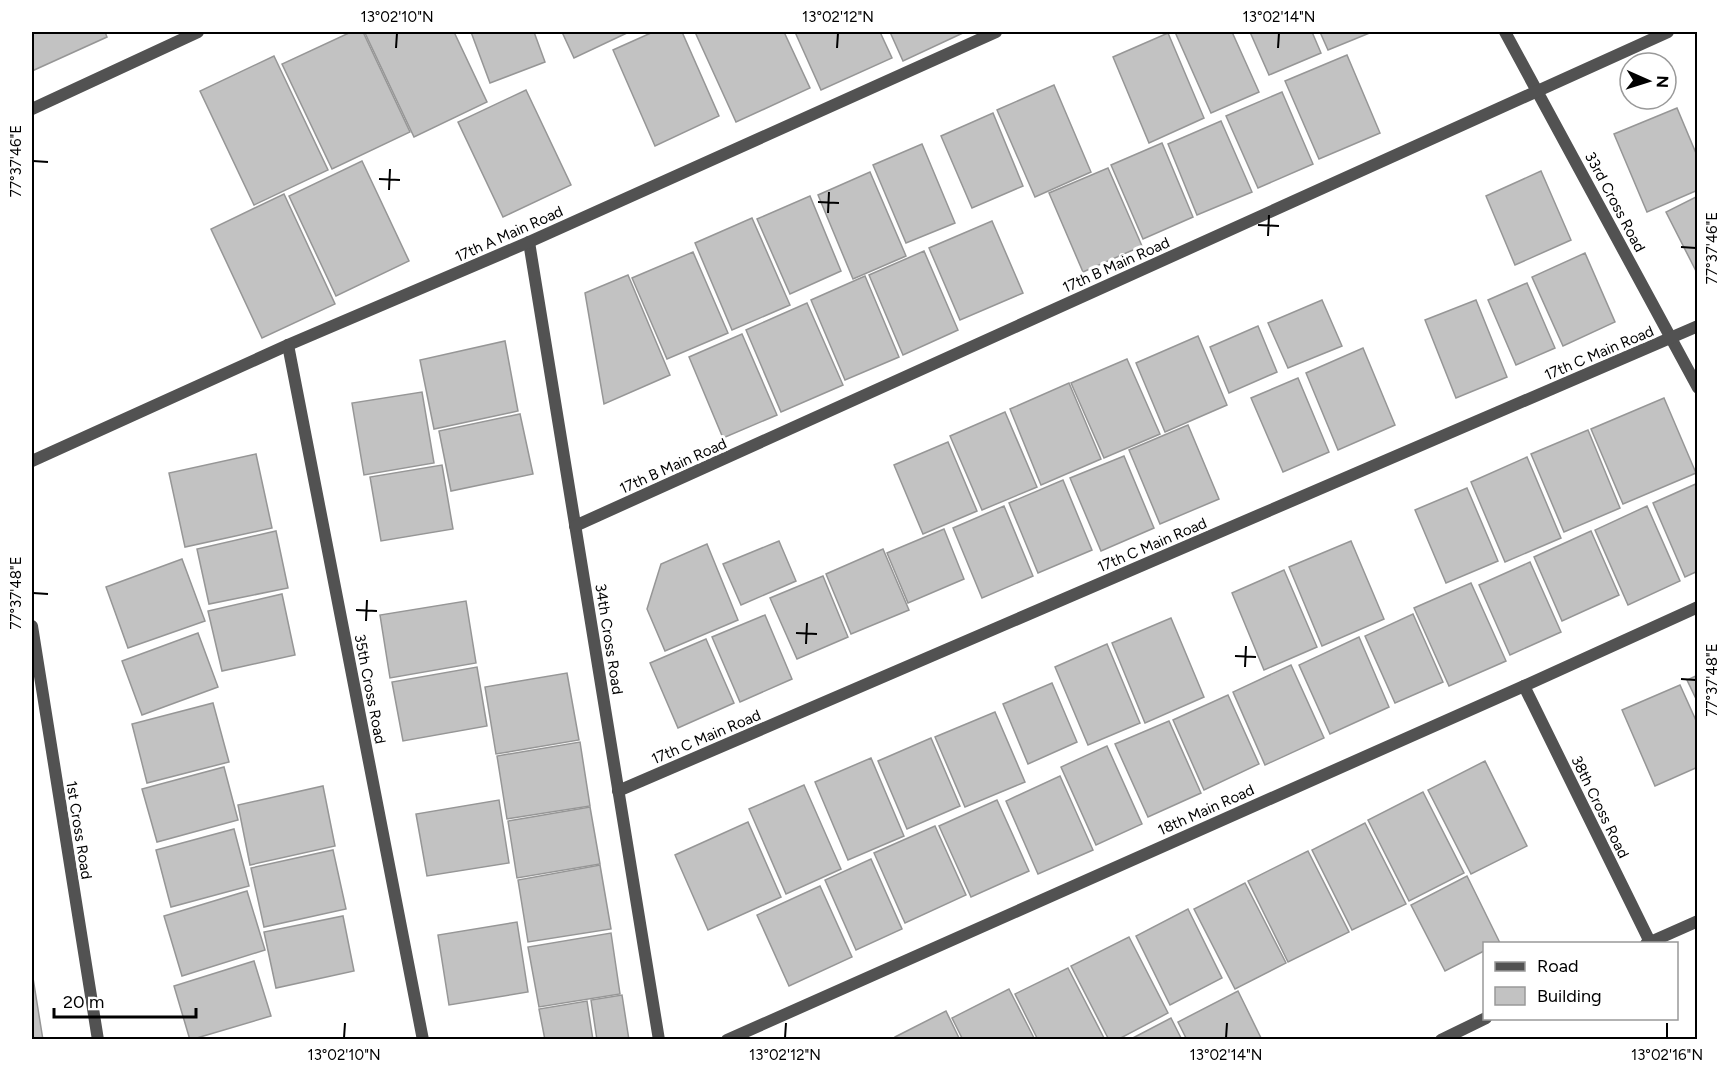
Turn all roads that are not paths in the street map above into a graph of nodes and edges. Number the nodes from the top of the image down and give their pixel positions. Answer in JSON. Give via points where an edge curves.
{"nodes":[{"id":1,"x":198,"y":32,"type":"edge"},
{"id":2,"x":996,"y":32,"type":"edge"},
{"id":3,"x":1505,"y":32,"type":"edge"},
{"id":4,"x":1668,"y":32,"type":"edge"},
{"id":5,"x":1537,"y":91,"type":"junction"},
{"id":6,"x":32,"y":109,"type":"edge"},
{"id":7,"x":529,"y":242,"type":"junction"},
{"id":8,"x":1698,"y":326,"type":"edge"},
{"id":9,"x":1671,"y":338,"type":"junction"},
{"id":10,"x":288,"y":345,"type":"junction"},
{"id":11,"x":1698,"y":388,"type":"edge"},
{"id":12,"x":32,"y":460,"type":"edge"},
{"id":13,"x":575,"y":526,"type":"junction"},
{"id":14,"x":1698,"y":607,"type":"edge"},
{"id":15,"x":32,"y":626,"type":"edge"},
{"id":16,"x":1524,"y":686,"type":"junction"},
{"id":17,"x":618,"y":791,"type":"junction"},
{"id":18,"x":1698,"y":921,"type":"edge"},
{"id":19,"x":1648,"y":942,"type":"edge"},
{"id":20,"x":1650,"y":942,"type":"edge"},
{"id":21,"x":1483,"y":1020,"type":"edge"},
{"id":22,"x":1458,"y":1036,"type":"edge"},
{"id":23,"x":98,"y":1040,"type":"edge"},
{"id":24,"x":423,"y":1040,"type":"edge"},
{"id":25,"x":659,"y":1040,"type":"edge"},
{"id":26,"x":727,"y":1040,"type":"edge"},
{"id":27,"x":1441,"y":1040,"type":"edge"}],
"edges":[{"from":1,"to":6,"type":"street"},
{"from":2,"to":7,"type":"street","name":"17th A Main Road"},
{"from":3,"to":5,"type":"street","name":"33rd Cross Road"},
{"from":4,"to":5,"type":"street","name":"17th B Main Road"},
{"from":5,"to":9,"type":"street","name":"33rd Cross Road"},
{"from":5,"to":13,"type":"street","name":"17th B Main Road"},
{"from":7,"to":10,"type":"street","name":"17th A Main Road"},
{"from":7,"to":13,"type":"street","name":"34th Cross Road"},
{"from":8,"to":9,"type":"street","name":"17th C Main Road"},
{"from":9,"to":11,"type":"street","name":"33rd Cross Road"},
{"from":9,"to":17,"type":"street","name":"17th C Main Road"},
{"from":10,"to":12,"type":"street","name":"17th A Main Road"},
{"from":10,"to":24,"type":"street","name":"35th Cross Road"},
{"from":13,"to":17,"type":"street","name":"34th Cross Road"},
{"from":14,"to":16,"type":"street","name":"18th Main Road"},
{"from":15,"to":23,"type":"street","name":"1st Cross Road"},
{"from":16,"to":19,"type":"street","name":"38th Cross Road"},
{"from":16,"to":26,"type":"street","name":"18th Main Road"},
{"from":17,"to":25,"type":"street","name":"34th Cross Road"},
{"from":18,"to":20,"type":"street"},
{"from":21,"to":22,"type":"street"},
{"from":22,"to":27,"type":"street"}]}
